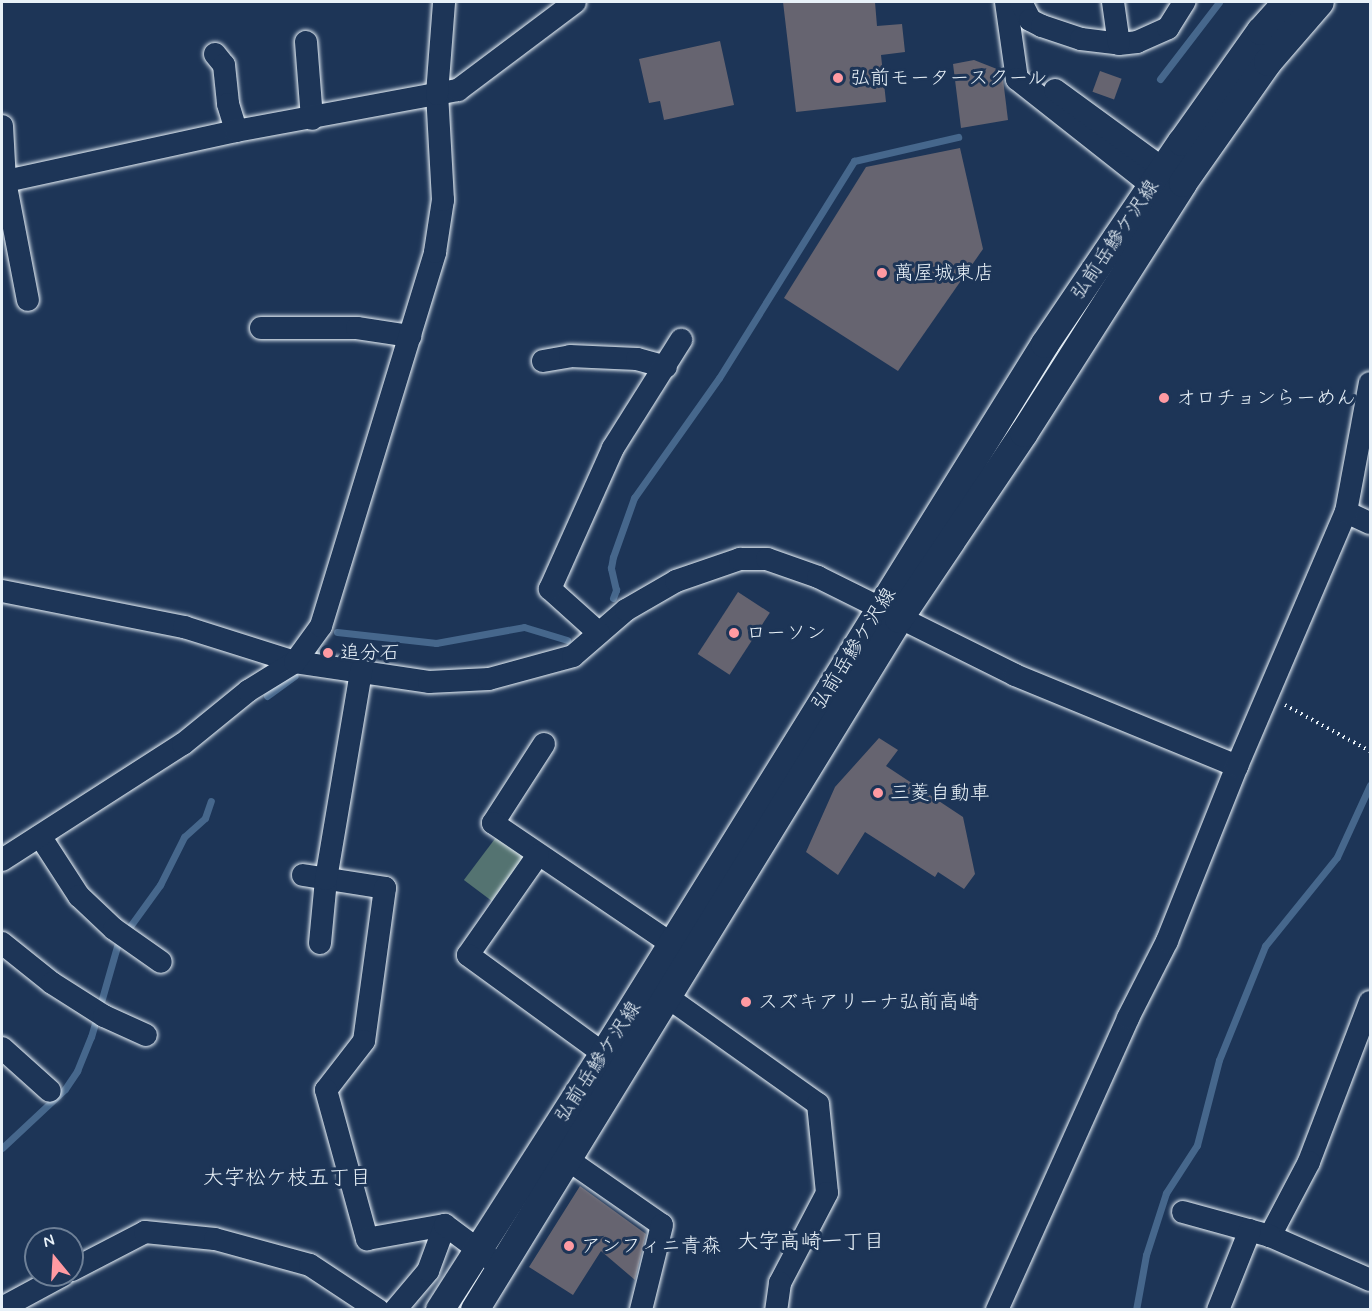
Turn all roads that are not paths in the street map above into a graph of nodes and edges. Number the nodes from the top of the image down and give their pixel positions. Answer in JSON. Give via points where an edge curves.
{"nodes":[{"id":1,"x":444,"y":2,"type":"edge"},
{"id":2,"x":575,"y":2,"type":"edge"},
{"id":3,"x":1006,"y":2,"type":"edge"},
{"id":4,"x":1021,"y":2,"type":"edge"},
{"id":5,"x":1113,"y":2,"type":"edge"},
{"id":6,"x":1184,"y":2,"type":"edge"},
{"id":7,"x":1287,"y":2,"type":"edge"},
{"id":8,"x":1320,"y":2,"type":"edge"},
{"id":9,"x":306,"y":42,"type":"dead end"},
{"id":10,"x":1119,"y":44,"type":"junction"},
{"id":11,"x":996,"y":47,"type":"dead end"},
{"id":12,"x":215,"y":54,"type":"dead end"},
{"id":13,"x":1015,"y":60,"type":"junction"},
{"id":14,"x":437,"y":94,"type":"junction"},
{"id":15,"x":312,"y":119,"type":"junction"},
{"id":16,"x":2,"y":126,"type":"edge"},
{"id":17,"x":236,"y":131,"type":"junction"},
{"id":18,"x":3,"y":181,"type":"edge"},
{"id":19,"x":1167,"y":184,"type":"junction"},
{"id":20,"x":28,"y":300,"type":"dead end"},
{"id":21,"x":261,"y":328,"type":"dead end"},
{"id":22,"x":410,"y":336,"type":"junction"},
{"id":23,"x":681,"y":340,"type":"dead end"},
{"id":24,"x":543,"y":361,"type":"dead end"},
{"id":25,"x":666,"y":367,"type":"junction"},
{"id":26,"x":1371,"y":383,"type":"edge"},
{"id":27,"x":1346,"y":512,"type":"junction"},
{"id":28,"x":1371,"y":523,"type":"edge"},
{"id":29,"x":2,"y":591,"type":"edge"},
{"id":30,"x":889,"y":615,"type":"junction"},
{"id":31,"x":599,"y":633,"type":"junction"},
{"id":32,"x":295,"y":662,"type":"junction"},
{"id":33,"x":361,"y":671,"type":"junction"},
{"id":34,"x":544,"y":744,"type":"dead end"},
{"id":35,"x":1237,"y":766,"type":"junction"},
{"id":36,"x":40,"y":836,"type":"junction"},
{"id":37,"x":538,"y":855,"type":"junction"},
{"id":38,"x":2,"y":861,"type":"edge"},
{"id":39,"x":303,"y":875,"type":"dead end"},
{"id":40,"x":326,"y":879,"type":"junction"},
{"id":41,"x":2,"y":943,"type":"edge"},
{"id":42,"x":320,"y":943,"type":"dead end"},
{"id":43,"x":672,"y":944,"type":"junction"},
{"id":44,"x":160,"y":962,"type":"dead end"},
{"id":45,"x":666,"y":996,"type":"junction"},
{"id":46,"x":1371,"y":1002,"type":"edge"},
{"id":47,"x":146,"y":1035,"type":"dead end"},
{"id":48,"x":2,"y":1048,"type":"edge"},
{"id":49,"x":1363,"y":1049,"type":"edge"},
{"id":50,"x":604,"y":1054,"type":"junction"},
{"id":51,"x":50,"y":1091,"type":"dead end"},
{"id":52,"x":556,"y":1152,"type":"junction"},
{"id":53,"x":1183,"y":1212,"type":"dead end"},
{"id":54,"x":446,"y":1226,"type":"junction"},
{"id":55,"x":1260,"y":1233,"type":"junction"},
{"id":56,"x":478,"y":1248,"type":"junction"},
{"id":57,"x":84,"y":1264,"type":"edge"},
{"id":58,"x":500,"y":1266,"type":"junction"},
{"id":59,"x":1371,"y":1280,"type":"edge"},
{"id":60,"x":41,"y":1287,"type":"edge"},
{"id":61,"x":2,"y":1308,"type":"edge"},
{"id":62,"x":378,"y":1310,"type":"edge"},
{"id":63,"x":395,"y":1310,"type":"edge"},
{"id":64,"x":440,"y":1310,"type":"edge"},
{"id":65,"x":474,"y":1310,"type":"edge"},
{"id":66,"x":641,"y":1310,"type":"edge"},
{"id":67,"x":776,"y":1310,"type":"edge"},
{"id":68,"x":997,"y":1310,"type":"edge"},
{"id":69,"x":1218,"y":1310,"type":"edge"}],
"edges":[{"from":1,"to":14,"type":"street"},
{"from":2,"to":14,"type":"street","via":[[458,90]]},
{"from":3,"to":13,"type":"street"},
{"from":4,"to":10,"type":"street","via":[[1030,20],[1041,26],[1081,39]]},
{"from":5,"to":10,"type":"street"},
{"from":6,"to":10,"type":"street","via":[[1168,28],[1137,42]]},
{"from":7,"to":19,"type":"main road","name":"弘前岳鰺ケ沢線","via":[[1261,31]]},
{"from":8,"to":19,"type":"main road"},
{"from":9,"to":15,"type":"street"},
{"from":11,"to":13,"type":"street"},
{"from":12,"to":17,"type":"street","via":[[224,65],[228,104]]},
{"from":13,"to":19,"type":"street","via":[[1017,79]]},
{"from":14,"to":15,"type":"street"},
{"from":14,"to":22,"type":"street","via":[[443,200],[435,252]]},
{"from":15,"to":17,"type":"street"},
{"from":16,"to":18,"type":"street"},
{"from":17,"to":18,"type":"street"},
{"from":18,"to":20,"type":"street"},
{"from":19,"to":30,"type":"main road","name":"弘前岳鰺ケ沢線","via":[[1045,344]]},
{"from":21,"to":22,"type":"street","via":[[357,328]]},
{"from":22,"to":32,"type":"street","via":[[321,626]]},
{"from":23,"to":25,"type":"street"},
{"from":24,"to":25,"type":"street","via":[[592,357],[637,360]]},
{"from":25,"to":31,"type":"street","via":[[613,448],[550,589]]},
{"from":26,"to":27,"type":"street"},
{"from":27,"to":28,"type":"street"},
{"from":27,"to":35,"type":"street"},
{"from":29,"to":32,"type":"street","via":[[184,627]]},
{"from":30,"to":31,"type":"street","via":[[796,569],[767,559],[740,559],[676,581],[626,610]]},
{"from":30,"to":35,"type":"street","via":[[1015,675]]},
{"from":30,"to":43,"type":"main road","name":"弘前岳鰺ケ沢線"},
{"from":30,"to":45,"type":"main road"},
{"from":31,"to":33,"type":"street","via":[[573,656],[489,679],[429,682]]},
{"from":32,"to":33,"type":"street"},
{"from":32,"to":36,"type":"street","via":[[248,691],[183,744]]},
{"from":33,"to":40,"type":"street"},
{"from":34,"to":37,"type":"street","via":[[493,823]]},
{"from":35,"to":68,"type":"street","via":[[1171,932]]},
{"from":36,"to":38,"type":"street"},
{"from":36,"to":44,"type":"street","via":[[79,896],[114,929]]},
{"from":37,"to":43,"type":"street"},
{"from":37,"to":50,"type":"street","via":[[468,955]]},
{"from":39,"to":40,"type":"street"},
{"from":40,"to":42,"type":"street"},
{"from":40,"to":54,"type":"street","via":[[385,888],[364,1041],[326,1090],[367,1239]]},
{"from":41,"to":47,"type":"street","via":[[52,983]]},
{"from":43,"to":50,"type":"main road","name":"弘前岳鰺ケ沢線"},
{"from":45,"to":52,"type":"main road"},
{"from":45,"to":67,"type":"street","via":[[818,1104],[827,1193],[780,1283]]},
{"from":46,"to":49,"type":"street"},
{"from":48,"to":51,"type":"street"},
{"from":49,"to":55,"type":"street","via":[[1309,1162]]},
{"from":50,"to":52,"type":"main road","name":"弘前岳鰺ケ沢線"},
{"from":52,"to":56,"type":"main road","name":"弘前岳鰺ケ沢線"},
{"from":52,"to":58,"type":"main road"},
{"from":52,"to":66,"type":"street","via":[[662,1225]]},
{"from":53,"to":55,"type":"street"},
{"from":54,"to":56,"type":"street"},
{"from":54,"to":63,"type":"street","via":[[428,1270]]},
{"from":55,"to":59,"type":"street"},
{"from":55,"to":69,"type":"street"},
{"from":56,"to":58,"type":"street"},
{"from":56,"to":64,"type":"main road","name":"弘前岳鰺ケ沢線"},
{"from":57,"to":62,"type":"street","via":[[145,1232],[215,1239],[310,1266]]},
{"from":58,"to":65,"type":"main road"},
{"from":60,"to":61,"type":"street"}]}
